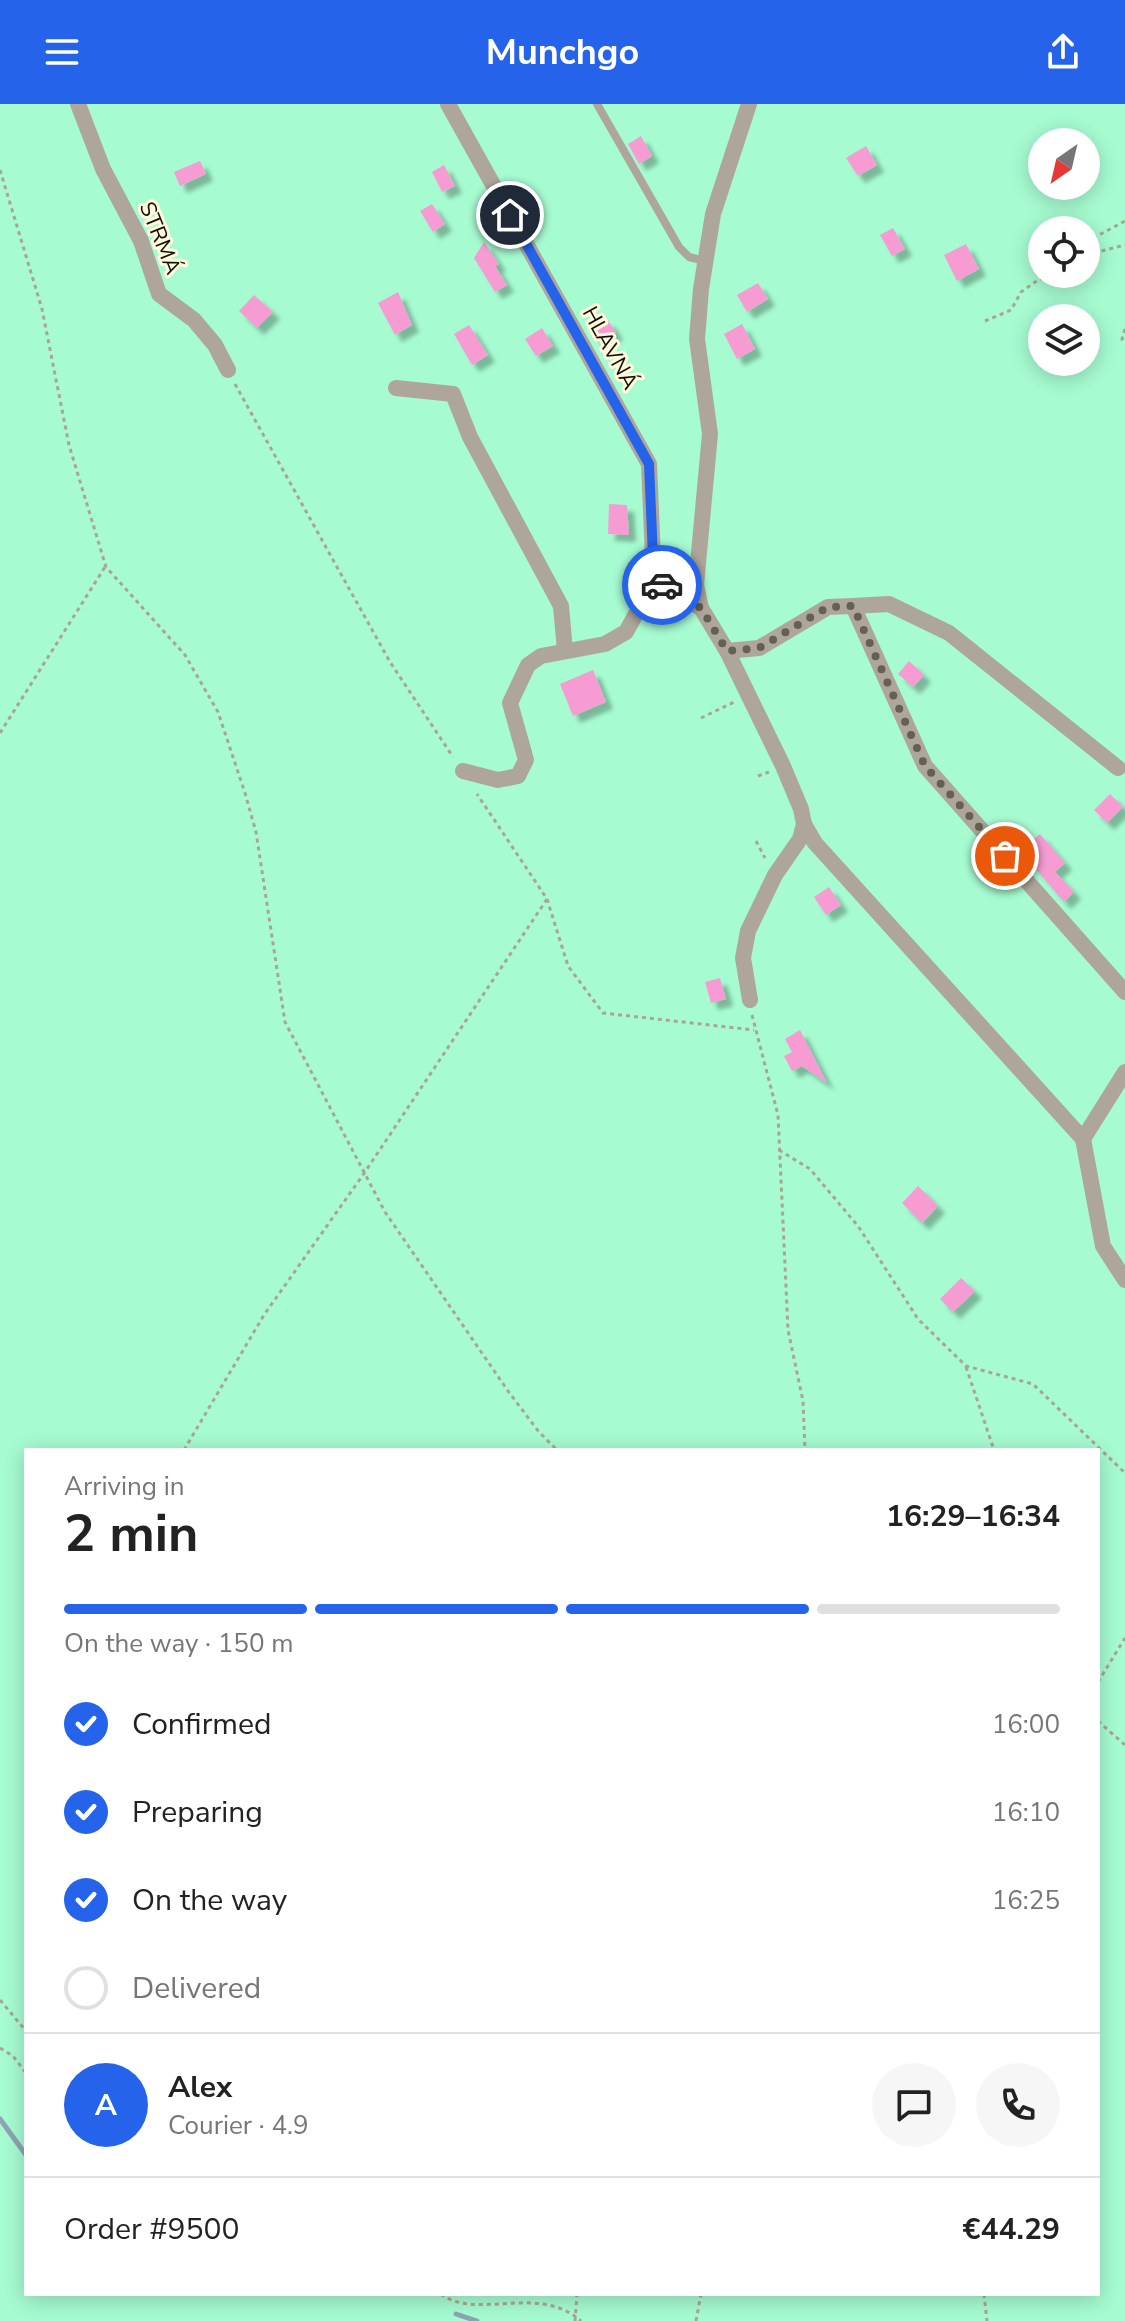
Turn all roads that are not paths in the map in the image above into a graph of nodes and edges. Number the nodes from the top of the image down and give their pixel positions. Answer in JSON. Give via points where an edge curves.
{"nodes":[{"id":1,"x":78,"y":104,"type":"edge"},
{"id":2,"x":448,"y":104,"type":"edge"},
{"id":3,"x":597,"y":104,"type":"edge"},
{"id":4,"x":749,"y":104,"type":"edge"},
{"id":5,"x":705,"y":261,"type":"junction"},
{"id":6,"x":228,"y":370,"type":"road end"},
{"id":7,"x":396,"y":388,"type":"dead end"},
{"id":8,"x":654,"y":581,"type":"junction"},
{"id":9,"x":853,"y":606,"type":"junction"},
{"id":10,"x":701,"y":608,"type":"junction"},
{"id":11,"x":565,"y":651,"type":"junction"},
{"id":12,"x":727,"y":651,"type":"junction"},
{"id":13,"x":1118,"y":768,"type":"dead end"},
{"id":14,"x":463,"y":771,"type":"road end"},
{"id":15,"x":804,"y":824,"type":"junction"},
{"id":16,"x":1125,"y":992,"type":"edge"},
{"id":17,"x":750,"y":1000,"type":"road end"},
{"id":18,"x":1125,"y":1072,"type":"edge"},
{"id":19,"x":1083,"y":1139,"type":"junction"},
{"id":20,"x":1125,"y":1280,"type":"edge"}],
"edges":[{"from":1,"to":6,"type":"street","name":"STRMÁ","via":[[103,169],[141,241],[159,294],[194,320]]},
{"from":2,"to":8,"type":"street","name":"HLAVNÁ","via":[[649,464]]},
{"from":3,"to":5,"type":"lane","via":[[679,247],[689,257]]},
{"from":4,"to":5,"type":"street","via":[[717,200]]},
{"from":5,"to":10,"type":"street","via":[[697,339],[710,434],[696,585]]},
{"from":7,"to":11,"type":"street","via":[[453,394],[470,437],[561,606]]},
{"from":8,"to":10,"type":"street"},
{"from":8,"to":11,"type":"street","via":[[626,632],[605,644]]},
{"from":9,"to":12,"type":"street","via":[[828,607],[759,648]]},
{"from":9,"to":13,"type":"street","via":[[889,604],[949,633]]},
{"from":9,"to":16,"type":"street","via":[[925,766]]},
{"from":10,"to":12,"type":"street"},
{"from":11,"to":14,"type":"street","via":[[528,665],[510,703],[526,760],[518,776],[498,780]]},
{"from":12,"to":15,"type":"street","via":[[783,766]]},
{"from":15,"to":17,"type":"street","via":[[748,931],[743,958]]},
{"from":15,"to":19,"type":"street","via":[[815,843]]},
{"from":18,"to":19,"type":"street"},
{"from":19,"to":20,"type":"street","via":[[1103,1246]]}]}
